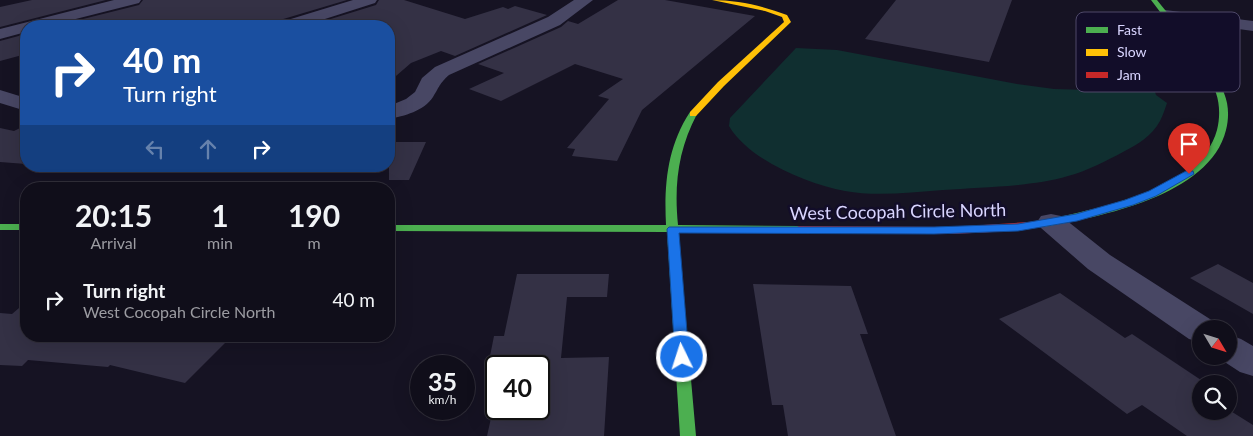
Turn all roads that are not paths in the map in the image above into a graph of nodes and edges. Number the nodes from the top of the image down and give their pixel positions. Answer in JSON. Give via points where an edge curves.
{"nodes":[{"id":1,"x":134,"y":0,"type":"edge"},
{"id":2,"x":369,"y":0,"type":"edge"},
{"id":3,"x":585,"y":0,"type":"edge"},
{"id":4,"x":714,"y":0,"type":"edge"},
{"id":5,"x":1154,"y":0,"type":"edge"},
{"id":6,"x":1162,"y":12,"type":"edge"},
{"id":7,"x":55,"y":20,"type":"edge"},
{"id":8,"x":306,"y":20,"type":"edge"},
{"id":9,"x":1240,"y":25,"type":"edge"},
{"id":10,"x":1253,"y":26,"type":"edge"},
{"id":11,"x":20,"y":29,"type":"edge"},
{"id":12,"x":0,"y":34,"type":"edge"},
{"id":13,"x":1219,"y":92,"type":"edge"},
{"id":14,"x":0,"y":96,"type":"edge"},
{"id":15,"x":20,"y":103,"type":"edge"},
{"id":16,"x":397,"y":111,"type":"edge"},
{"id":17,"x":1051,"y":222,"type":"junction"},
{"id":18,"x":0,"y":226,"type":"edge"},
{"id":19,"x":20,"y":227,"type":"edge"},
{"id":20,"x":395,"y":228,"type":"edge"},
{"id":21,"x":673,"y":229,"type":"junction"},
{"id":22,"x":1192,"y":324,"type":"edge"},
{"id":23,"x":1238,"y":354,"type":"edge"},
{"id":24,"x":1253,"y":363,"type":"edge"},
{"id":25,"x":688,"y":436,"type":"edge"}],
"edges":[{"from":1,"to":7,"type":"street"},
{"from":2,"to":8,"type":"street"},
{"from":3,"to":16,"type":"street","via":[[554,21],[442,72],[429,82],[420,99]]},
{"from":4,"to":21,"type":"street","via":[[773,11],[785,16],[788,22],[701,103],[678,136],[670,166]]},
{"from":5,"to":6,"type":"street","name":"West Cocopah Circle North"},
{"from":9,"to":10,"type":"street"},
{"from":11,"to":12,"type":"street"},
{"from":13,"to":17,"type":"street","name":"West Cocopah Circle North","via":[[1224,115],[1220,139],[1189,174],[1159,190],[1104,210]]},
{"from":14,"to":15,"type":"street"},
{"from":17,"to":21,"type":"street","name":"West Cocopah Circle North","via":[[960,230]]},
{"from":17,"to":22,"type":"street","via":[[1099,262]]},
{"from":18,"to":19,"type":"street"},
{"from":20,"to":21,"type":"street","name":"West Cocopah Circle North"},
{"from":21,"to":25,"type":"street"},
{"from":23,"to":24,"type":"street"}]}
